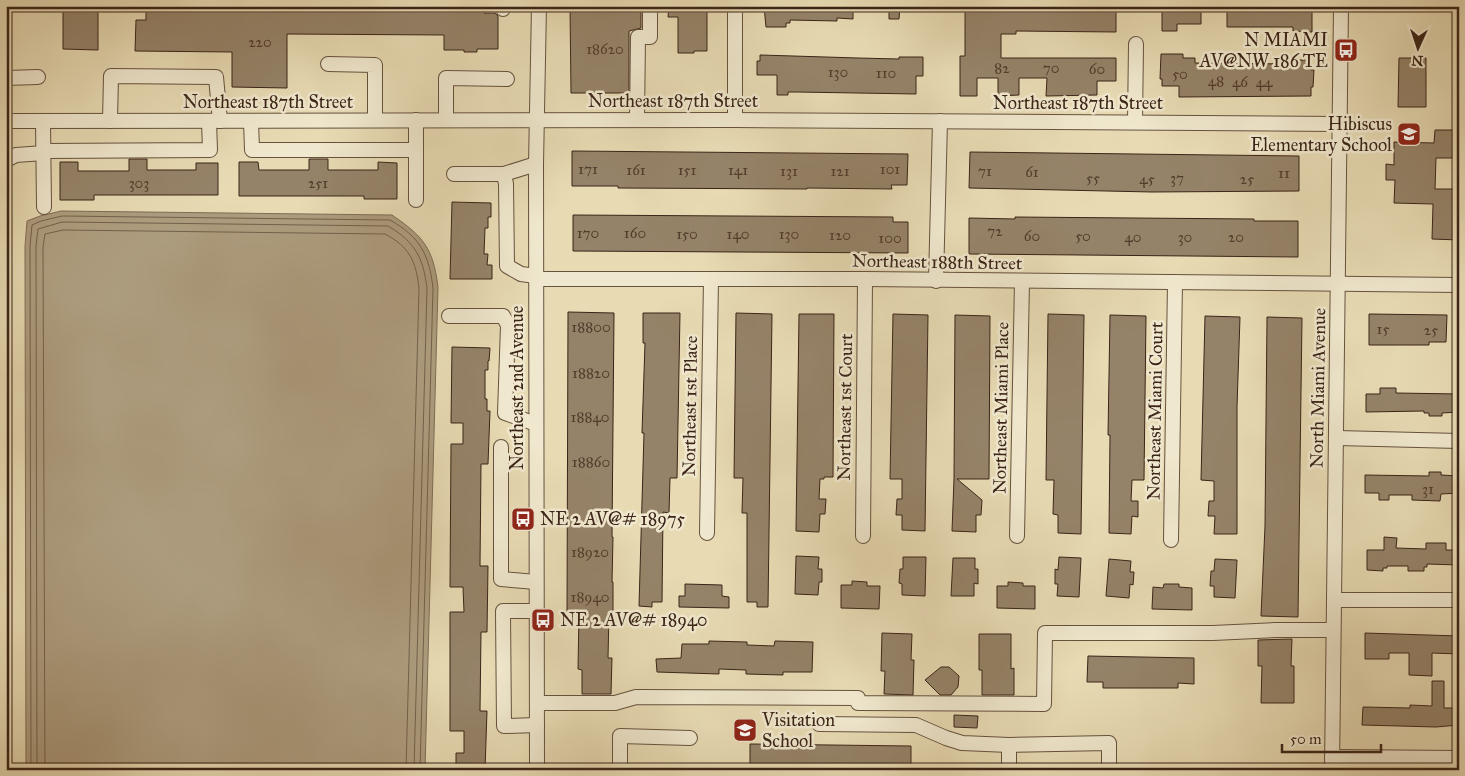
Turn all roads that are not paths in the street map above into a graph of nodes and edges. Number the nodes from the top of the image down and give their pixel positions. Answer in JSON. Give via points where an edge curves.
{"nodes":[{"id":1,"x":538,"y":6,"type":"edge"},
{"id":2,"x":650,"y":6,"type":"edge"},
{"id":3,"x":736,"y":6,"type":"edge"},
{"id":4,"x":1341,"y":6,"type":"edge"},
{"id":5,"x":1136,"y":44,"type":"dead end"},
{"id":6,"x":328,"y":64,"type":"dead end"},
{"id":7,"x":38,"y":77,"type":"dead end"},
{"id":8,"x":6,"y":78,"type":"edge"},
{"id":9,"x":507,"y":79,"type":"dead end"},
{"id":10,"x":375,"y":120,"type":"junction"},
{"id":11,"x":416,"y":120,"type":"junction"},
{"id":12,"x":446,"y":120,"type":"junction"},
{"id":13,"x":536,"y":120,"type":"junction"},
{"id":14,"x":637,"y":120,"type":"junction"},
{"id":15,"x":735,"y":120,"type":"junction"},
{"id":16,"x":6,"y":121,"type":"edge"},
{"id":17,"x":43,"y":121,"type":"junction"},
{"id":18,"x":110,"y":121,"type":"junction"},
{"id":19,"x":214,"y":121,"type":"junction"},
{"id":20,"x":251,"y":121,"type":"junction"},
{"id":21,"x":940,"y":121,"type":"junction"},
{"id":22,"x":1135,"y":122,"type":"junction"},
{"id":23,"x":1340,"y":124,"type":"junction"},
{"id":24,"x":416,"y":150,"type":"junction"},
{"id":25,"x":44,"y":152,"type":"junction"},
{"id":26,"x":6,"y":160,"type":"edge"},
{"id":27,"x":536,"y":164,"type":"junction"},
{"id":28,"x":454,"y":174,"type":"dead end"},
{"id":29,"x":504,"y":174,"type":"junction"},
{"id":30,"x":416,"y":200,"type":"dead end"},
{"id":31,"x":44,"y":207,"type":"dead end"},
{"id":32,"x":536,"y":277,"type":"junction"},
{"id":33,"x":711,"y":279,"type":"junction"},
{"id":34,"x":865,"y":279,"type":"junction"},
{"id":35,"x":936,"y":281,"type":"junction"},
{"id":36,"x":1022,"y":282,"type":"junction"},
{"id":37,"x":1175,"y":282,"type":"junction"},
{"id":38,"x":1338,"y":285,"type":"junction"},
{"id":39,"x":1459,"y":285,"type":"edge"},
{"id":40,"x":449,"y":316,"type":"dead end"},
{"id":41,"x":536,"y":424,"type":"junction"},
{"id":42,"x":1337,"y":438,"type":"junction"},
{"id":43,"x":1459,"y":441,"type":"edge"},
{"id":44,"x":501,"y":448,"type":"dead end"},
{"id":45,"x":707,"y":533,"type":"dead end"},
{"id":46,"x":863,"y":536,"type":"dead end"},
{"id":47,"x":1017,"y":536,"type":"dead end"},
{"id":48,"x":1171,"y":540,"type":"dead end"},
{"id":49,"x":536,"y":582,"type":"junction"},
{"id":50,"x":1334,"y":600,"type":"junction"},
{"id":51,"x":1459,"y":600,"type":"edge"},
{"id":52,"x":536,"y":611,"type":"junction"},
{"id":53,"x":1333,"y":630,"type":"junction"},
{"id":54,"x":537,"y":703,"type":"junction"},
{"id":55,"x":818,"y":724,"type":"dead end"},
{"id":56,"x":537,"y":726,"type":"junction"},
{"id":57,"x":690,"y":738,"type":"dead end"},
{"id":58,"x":1009,"y":744,"type":"junction"},
{"id":59,"x":1459,"y":758,"type":"edge"},
{"id":60,"x":1332,"y":763,"type":"edge"},
{"id":61,"x":537,"y":770,"type":"edge"},
{"id":62,"x":620,"y":770,"type":"edge"},
{"id":63,"x":1009,"y":770,"type":"edge"},
{"id":64,"x":1109,"y":770,"type":"edge"}],
"edges":[{"from":1,"to":13,"type":"street","name":"Northeast 2nd Avenue"},
{"from":2,"to":14,"type":"street","via":[[650,37],[638,37]]},
{"from":3,"to":15,"type":"street"},
{"from":4,"to":23,"type":"street","name":"North Miami Avenue"},
{"from":5,"to":22,"type":"street"},
{"from":6,"to":10,"type":"street","via":[[375,65]]},
{"from":7,"to":8,"type":"street"},
{"from":9,"to":12,"type":"street","via":[[446,78]]},
{"from":10,"to":11,"type":"street","name":"Northeast 187th Street"},
{"from":10,"to":20,"type":"street","name":"Northeast 187th Street"},
{"from":11,"to":12,"type":"street","name":"Northeast 187th Street"},
{"from":11,"to":24,"type":"street"},
{"from":12,"to":13,"type":"street","name":"Northeast 187th Street"},
{"from":13,"to":14,"type":"street","name":"Northeast 187th Street"},
{"from":13,"to":27,"type":"street","name":"Northeast 2nd Avenue"},
{"from":14,"to":15,"type":"street","name":"Northeast 187th Street"},
{"from":15,"to":21,"type":"street","name":"Northeast 187th Street"},
{"from":16,"to":17,"type":"street","name":"Northeast 187th Street"},
{"from":17,"to":18,"type":"street","name":"Northeast 187th Street"},
{"from":17,"to":25,"type":"street"},
{"from":18,"to":19,"type":"street","name":"Northeast 187th Street"},
{"from":18,"to":19,"type":"street","via":[[111,76],[216,77]]},
{"from":19,"to":20,"type":"street","name":"Northeast 187th Street"},
{"from":19,"to":25,"type":"street","via":[[210,150]]},
{"from":20,"to":24,"type":"street","via":[[252,150]]},
{"from":21,"to":22,"type":"street","name":"Northeast 187th Street"},
{"from":21,"to":35,"type":"street"},
{"from":22,"to":23,"type":"street","name":"Northeast 187th Street"},
{"from":23,"to":38,"type":"street","name":"North Miami Avenue"},
{"from":24,"to":30,"type":"street"},
{"from":25,"to":26,"type":"street","via":[[16,155]]},
{"from":25,"to":31,"type":"street"},
{"from":27,"to":29,"type":"street"},
{"from":27,"to":32,"type":"street","name":"Northeast 2nd Avenue"},
{"from":28,"to":29,"type":"street"},
{"from":29,"to":32,"type":"street","name":"Northeast 188th Street","via":[[507,266],[521,274]]},
{"from":32,"to":33,"type":"street","name":"Northeast 188th Street"},
{"from":32,"to":41,"type":"street","name":"Northeast 2nd Avenue"},
{"from":33,"to":34,"type":"street","name":"Northeast 188th Street"},
{"from":33,"to":45,"type":"street","name":"Northeast 1st Place"},
{"from":34,"to":35,"type":"street","name":"Northeast 188th Street"},
{"from":34,"to":46,"type":"street","name":"Northeast 1st Court"},
{"from":35,"to":36,"type":"street","name":"Northeast 188th Street"},
{"from":36,"to":37,"type":"street","name":"Northeast 188th Street"},
{"from":36,"to":47,"type":"street","name":"Northeast Miami Place"},
{"from":37,"to":38,"type":"street","name":"Northeast 188th Street"},
{"from":37,"to":48,"type":"street","name":"Northeast Miami Court"},
{"from":38,"to":39,"type":"street","name":"Northeast 188th Street"},
{"from":38,"to":42,"type":"street","name":"North Miami Avenue"},
{"from":40,"to":41,"type":"street","via":[[503,316],[508,325],[505,413]]},
{"from":41,"to":49,"type":"street","name":"Northeast 2nd Avenue"},
{"from":42,"to":43,"type":"street"},
{"from":42,"to":50,"type":"street","name":"North Miami Avenue"},
{"from":44,"to":49,"type":"street","via":[[500,579]]},
{"from":49,"to":52,"type":"street","name":"Northeast 2nd Avenue"},
{"from":50,"to":51,"type":"street"},
{"from":50,"to":53,"type":"street","name":"North Miami Avenue"},
{"from":52,"to":54,"type":"street","name":"Northeast 2nd Avenue"},
{"from":52,"to":56,"type":"street","via":[[503,611],[503,621],[504,726]]},
{"from":53,"to":54,"type":"street","via":[[1045,633],[1044,704],[858,703],[858,698],[684,697],[636,697],[615,703]]},
{"from":53,"to":60,"type":"street","name":"North Miami Avenue"},
{"from":54,"to":56,"type":"street","name":"Northeast 2nd Avenue"},
{"from":55,"to":58,"type":"street","via":[[916,725],[962,743]]},
{"from":56,"to":61,"type":"street","name":"Northeast 2nd Avenue"},
{"from":57,"to":62,"type":"street","via":[[620,736]]},
{"from":58,"to":63,"type":"street"},
{"from":58,"to":64,"type":"street","via":[[1109,744]]},
{"from":59,"to":60,"type":"street"}]}
